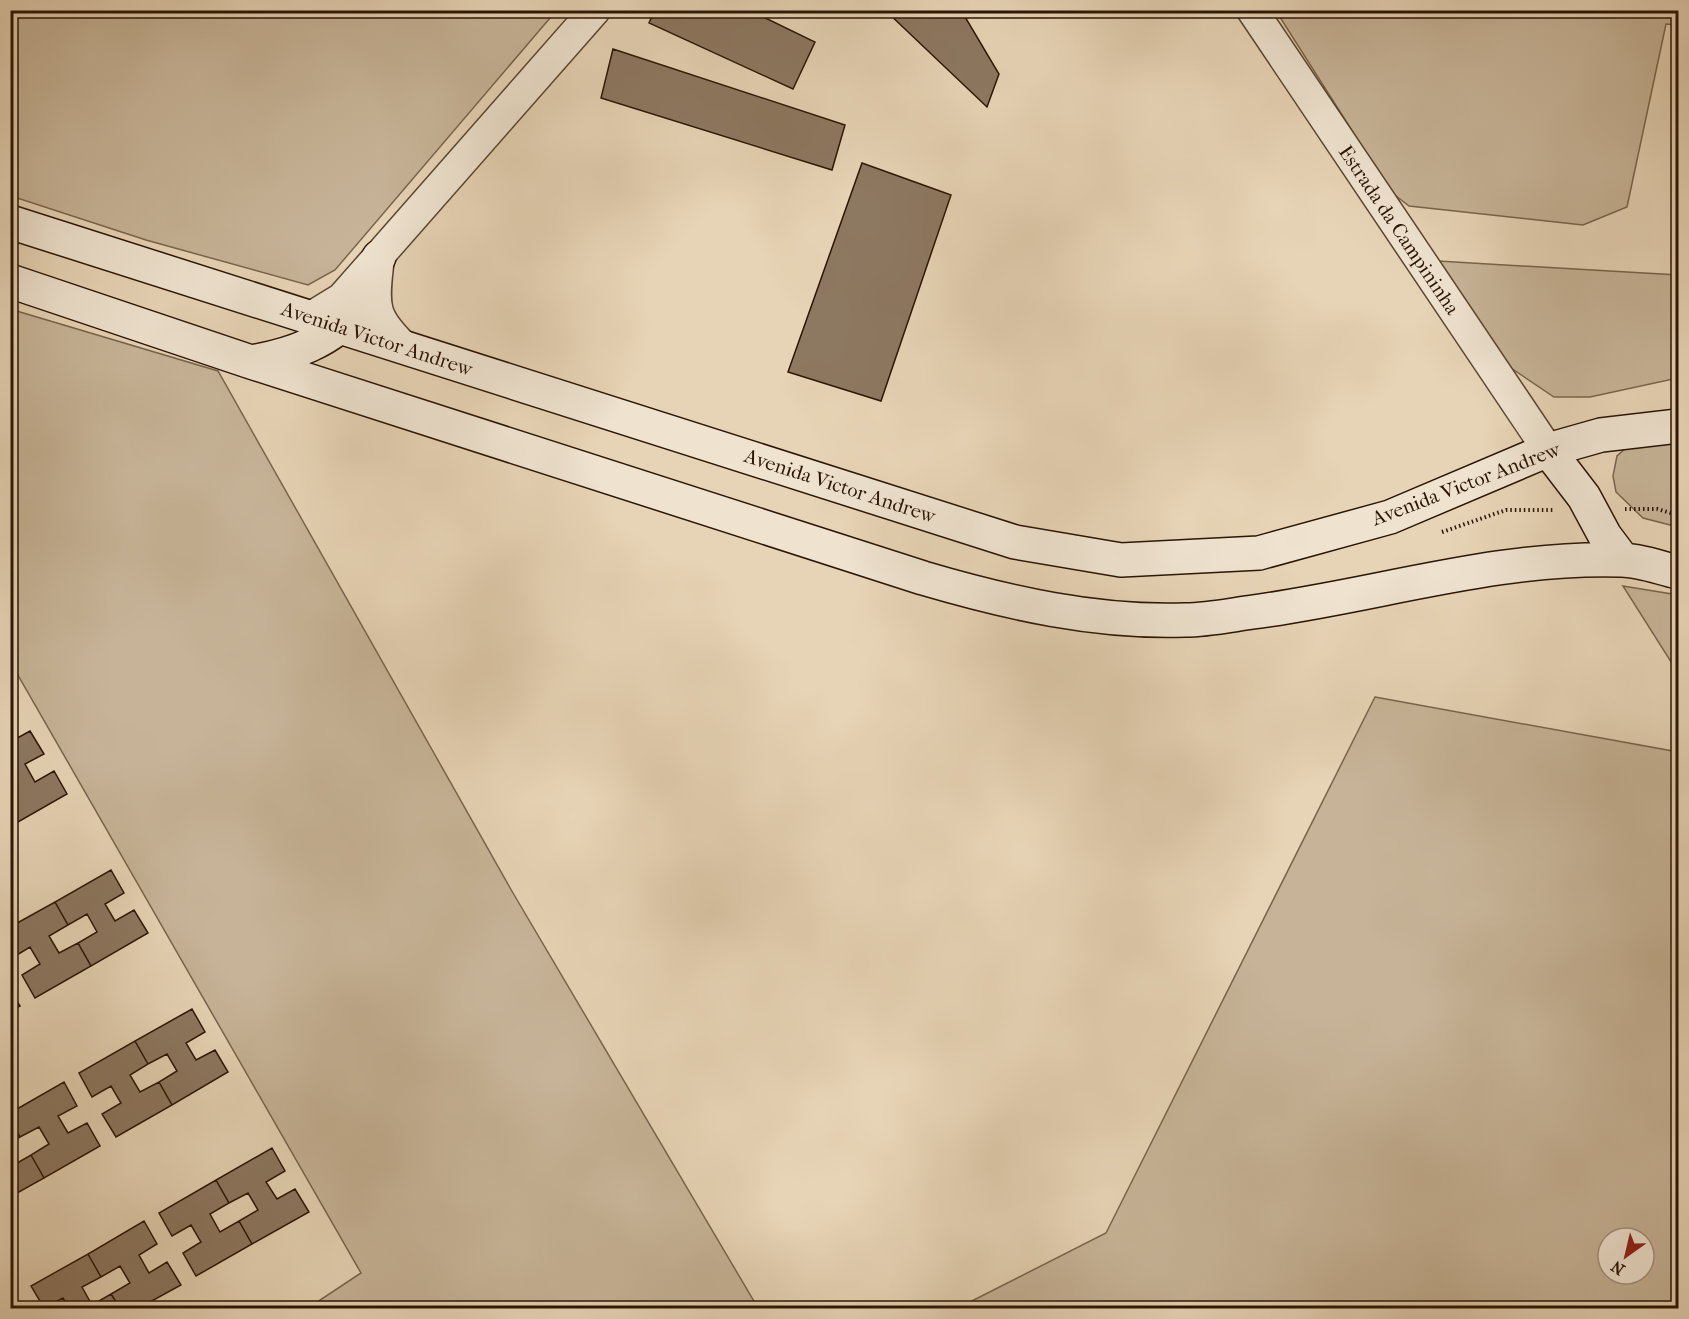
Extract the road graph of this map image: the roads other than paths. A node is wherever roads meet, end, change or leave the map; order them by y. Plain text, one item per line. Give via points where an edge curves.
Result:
1 (595, 10) edge
2 (1252, 10) edge
3 (10, 222) edge
4 (379, 257) junction
5 (10, 281) edge
6 (324, 322) junction
7 (405, 348) junction
8 (251, 362) junction
9 (1678, 426) edge
10 (1620, 433) junction
11 (1548, 450) junction
12 (1584, 497) junction
13 (1623, 560) junction
14 (1678, 572) edge

1 - 4 street
2 - 11 street, Estrada da Campininha
3 - 6 main road, Avenida Victor Andrew
4 - 6 main road via 355,308
4 - 7 street via 374,303 387,330
5 - 8 main road
6 - 7 main road, Avenida Victor Andrew
6 - 8 main road via 295,351
7 - 11 main road, Avenida Victor Andrew via 1015,542 1121,560 1259,553 1390,517
8 - 13 main road via 922,578 993,598 1091,617 1186,621 1463,574 1540,564
9 - 10 main road, Avenida Victor Andrew
10 - 11 main road, Avenida Victor Andrew
10 - 12 main road via 1599,449 1585,475
11 - 12 main road
12 - 13 main road
13 - 14 main road

